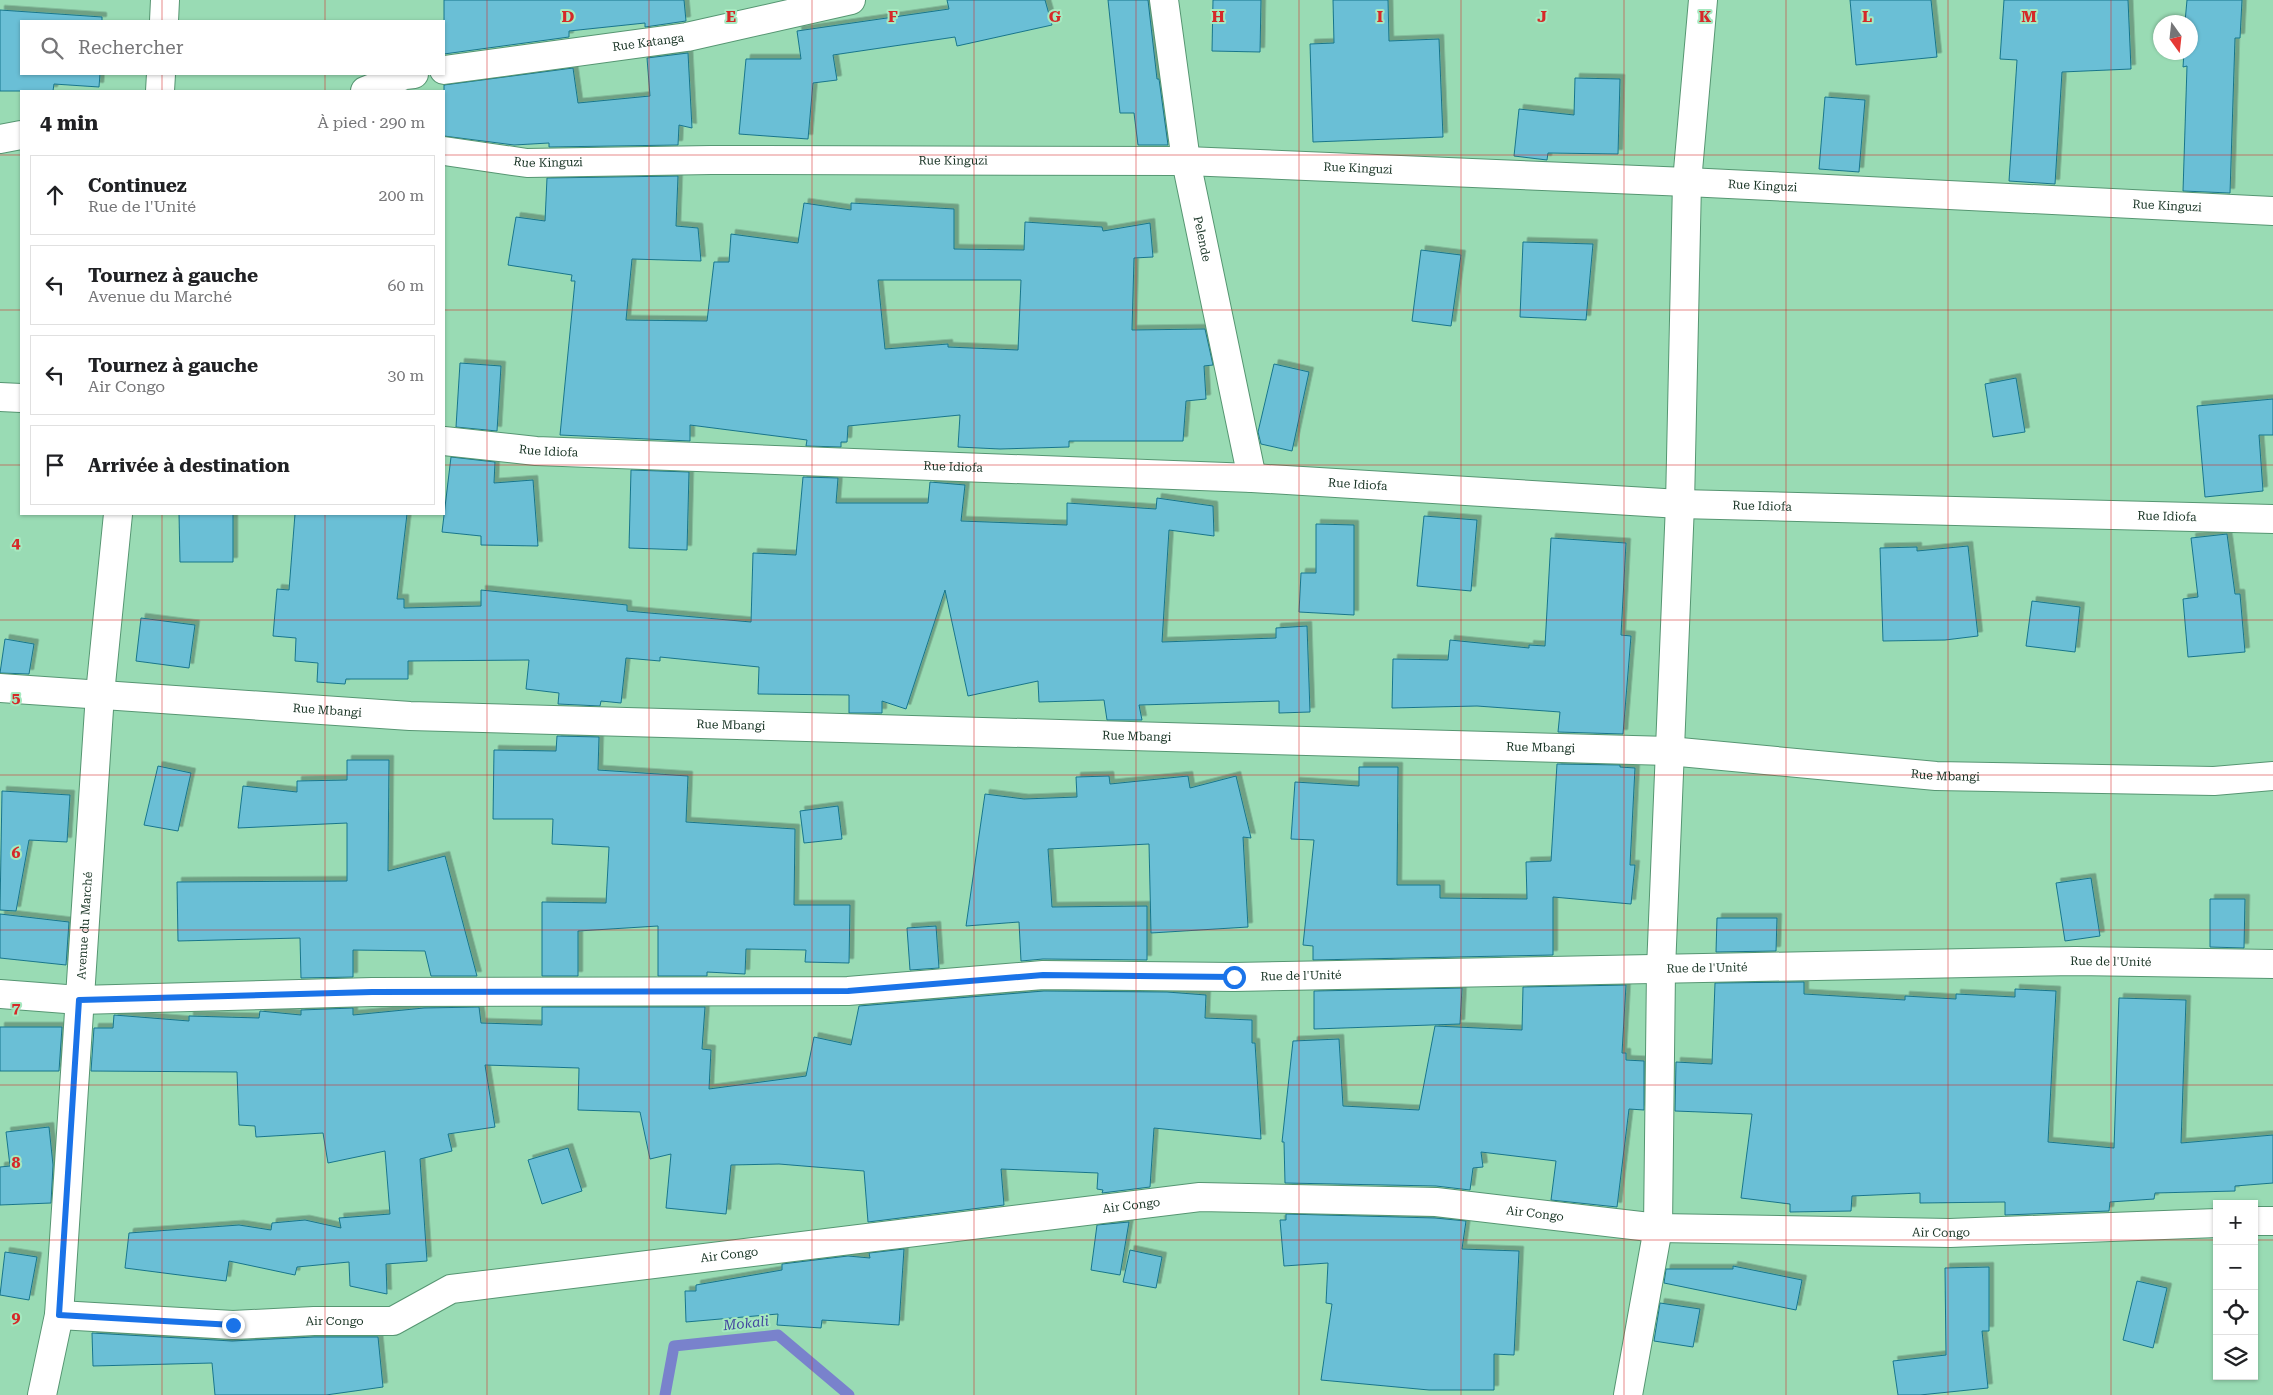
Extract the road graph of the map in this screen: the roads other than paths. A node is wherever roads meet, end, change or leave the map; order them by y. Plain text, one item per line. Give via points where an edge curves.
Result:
1 (165, 0) edge
2 (851, 0) edge
3 (1164, 0) edge
4 (1703, 0) edge
5 (164, 20) edge
6 (445, 70) edge
7 (161, 75) edge
8 (405, 75) edge
9 (160, 90) edge
10 (368, 90) edge
11 (20, 135) edge
12 (0, 139) edge
13 (445, 151) edge
14 (1186, 161) junction
15 (1687, 182) junction
16 (2273, 211) edge
17 (0, 397) edge
18 (20, 398) edge
19 (445, 441) edge
20 (1252, 478) junction
21 (1680, 504) junction
22 (118, 515) edge
23 (2273, 520) edge
24 (0, 688) edge
25 (100, 694) junction
26 (1669, 751) junction
27 (2273, 776) edge
28 (2273, 964) edge
29 (1661, 969) junction
30 (0, 994) edge
31 (79, 1000) junction
32 (2258, 1221) edge
33 (2273, 1221) edge
34 (2213, 1223) edge
35 (1658, 1228) junction
36 (59, 1315) junction
37 (42, 1395) edge
38 (1628, 1395) edge

1 - 5 street
2 - 6 street, Rue Katanga via 687,37
3 - 14 street, Pelende
4 - 15 street
7 - 9 street
8 - 10 street
11 - 12 street
13 - 14 street, Rue Kinguzi via 527,163
14 - 15 street, Rue Kinguzi
14 - 20 street, Pelende
15 - 16 street, Rue Kinguzi
15 - 21 street
17 - 18 street
19 - 20 street, Rue Idiofa via 536,452
20 - 21 street, Rue Idiofa
21 - 23 street, Rue Idiofa
21 - 26 street
22 - 25 street, Avenue du Marché
24 - 25 street, Rue Mbangi
25 - 26 street, Rue Mbangi via 410,716
25 - 31 street, Avenue du Marché
26 - 27 street, Rue Mbangi via 1936,776 2214,780
26 - 29 street
28 - 29 street, Rue de l'Unité via 2075,961
29 - 31 street, Rue de l'Unité via 1234,977 1043,975 848,991 382,992
29 - 35 street
30 - 31 street, Rue de l'Unité
31 - 36 street, Avenue du Marché
32 - 33 street
34 - 35 street, Air Congo via 1950,1233
35 - 36 street, Air Congo via 1436,1202 1200,1197 451,1289 393,1322 233,1325
35 - 38 street
36 - 37 street, Avenue du Marché

